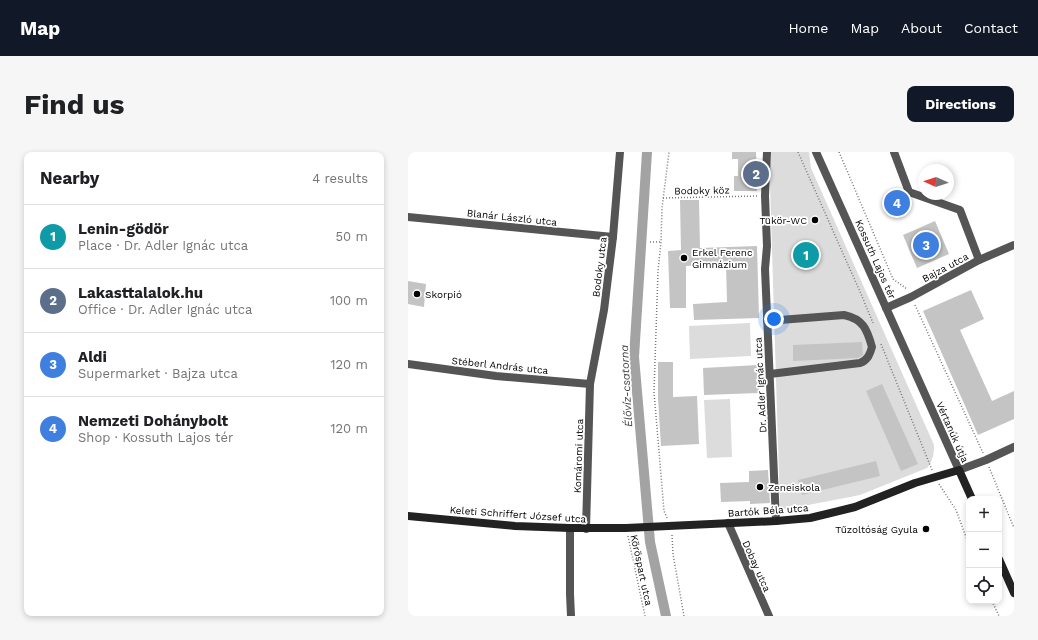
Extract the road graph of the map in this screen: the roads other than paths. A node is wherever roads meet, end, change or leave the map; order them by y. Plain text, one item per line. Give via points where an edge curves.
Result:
1 (620, 152) edge
2 (767, 152) edge
3 (816, 152) edge
4 (894, 152) edge
5 (408, 217) edge
6 (614, 238) junction
7 (1014, 245) edge
8 (979, 260) junction
9 (886, 308) junction
10 (768, 321) junction
11 (408, 364) edge
12 (770, 374) junction
13 (916, 374) joint
14 (590, 384) junction
15 (1014, 447) edge
16 (959, 470) junction
17 (971, 496) edge
18 (408, 516) edge
19 (776, 521) junction
20 (728, 523) junction
21 (570, 528) junction
22 (626, 528) joint
23 (586, 529) junction
24 (1002, 566) edge
25 (1014, 593) edge
26 (572, 616) edge
27 (769, 616) edge

1 - 6 street, Bodoky utca
2 - 10 street, Dr. Adler Ignác utca via 765,269
3 - 9 street, Kossuth Lajos tér
4 - 8 street via 910,192 960,210
5 - 6 street, Blanár László utca
6 - 14 street, Bodoky utca
7 - 8 street, Bajza utca
8 - 9 street, Bajza utca
9 - 13 street, Kossuth Lajos tér
10 - 12 street, Dr. Adler Ignác utca
10 - 12 street via 844,315 853,317 865,328 872,347 868,358 860,363
11 - 14 street, Stéberl András utca via 496,376
12 - 19 street, Dr. Adler Ignác utca
13 - 16 street, Vértanúk útja
14 - 23 street, Komáromi utca
15 - 16 street
16 - 17 main road, Vértanúk útja
16 - 19 main road, Bartók Béla utca via 915,483 855,507 810,518
18 - 21 main road, Keleti Schriffert József utca via 515,526
19 - 20 main road, Bartók Béla utca
20 - 22 main road, Bartók Béla utca
20 - 27 street, Dobay utca
21 - 23 main road, Keleti Schriffert József utca
21 - 26 street
22 - 23 main road, Keleti Schriffert József utca
24 - 25 main road

